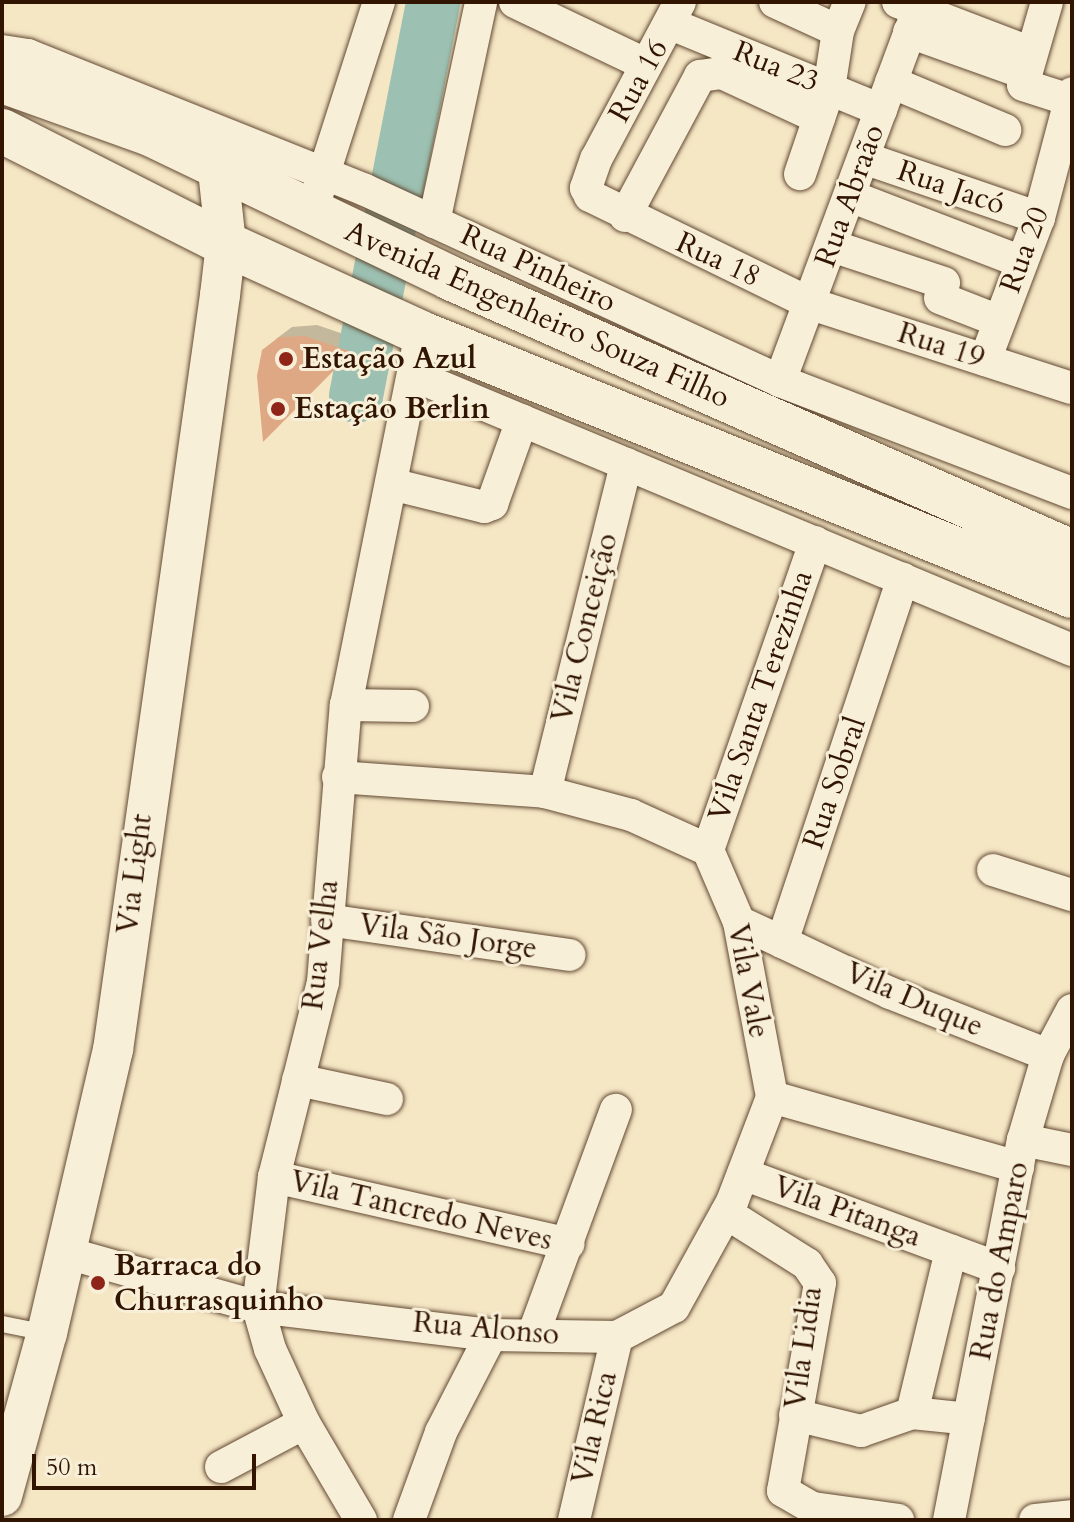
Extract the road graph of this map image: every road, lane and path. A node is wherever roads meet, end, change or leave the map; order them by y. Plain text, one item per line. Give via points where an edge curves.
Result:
1 (379, 2) edge
2 (481, 2) edge
3 (515, 2) edge
4 (775, 2) edge
5 (1047, 4) edge
6 (676, 13) edge
7 (908, 15) edge
8 (844, 17) edge
9 (645, 64) junction
10 (1027, 71) junction
11 (10, 79) edge
12 (886, 96) junction
13 (1071, 96) edge
14 (824, 104) junction
15 (621, 115) junction
16 (1005, 130) dead end
17 (2, 131) edge
18 (663, 137) junction
19 (864, 158) junction
20 (218, 170) junction
21 (800, 174) dead end
22 (590, 196) joint
23 (850, 196) junction
24 (319, 202) junction
25 (422, 216) junction
26 (625, 216) junction
27 (1039, 218) junction
28 (226, 244) junction
29 (832, 246) junction
30 (1022, 262) junction
31 (811, 304) junction
32 (999, 321) junction
33 (422, 354) junction
34 (985, 360) junction
35 (780, 381) junction
36 (1071, 388) edge
37 (522, 420) junction
38 (626, 464) junction
39 (391, 484) junction
40 (1072, 493) edge
41 (815, 542) junction
42 (1072, 552) edge
43 (903, 579) junction
44 (1072, 596) edge
45 (1072, 650) edge
46 (346, 705) junction
47 (413, 706) dead end
48 (338, 777) junction
49 (545, 792) junction
50 (708, 850) junction
51 (993, 870) dead end
52 (1072, 895) edge
53 (327, 920) junction
54 (739, 922) junction
55 (782, 942) junction
56 (569, 955) dead end
57 (1071, 1012) edge
58 (1048, 1055) junction
59 (298, 1080) junction
60 (772, 1097) junction
61 (387, 1099) dead end
62 (616, 1110) dead end
63 (1072, 1150) edge
64 (1021, 1154) junction
65 (743, 1174) junction
66 (274, 1177) junction
67 (726, 1213) junction
68 (568, 1244) junction
69 (951, 1251) junction
70 (67, 1253) junction
71 (999, 1268) junction
72 (258, 1307) junction
73 (2, 1324) edge
74 (47, 1333) junction
75 (491, 1335) junction
76 (533, 1335) junction
77 (617, 1337) junction
78 (912, 1413) junction
79 (795, 1415) junction
80 (969, 1419) junction
81 (304, 1423) junction
82 (221, 1467) dead end
83 (2, 1496) edge
84 (811, 1514) edge
85 (1072, 1516) edge
86 (361, 1520) edge
87 (409, 1520) edge
88 (574, 1520) edge
89 (898, 1520) edge
90 (949, 1520) edge
91 (1035, 1520) edge

1 - 24 street
2 - 25 street
3 - 9 street
4 - 8 street
5 - 10 street
6 - 9 street, Rua 16
6 - 14 street, Rua 23
7 - 10 street
7 - 12 street, Rua Abraão
8 - 14 street
9 - 15 street, Rua 16
10 - 13 street
11 - 20 main road, Avenida Engenheiro Souza Filho via 150,134
11 - 24 street, Rua Pinheiro
12 - 14 street, Rua 23
12 - 16 street, Rua 23
12 - 19 street, Rua Abraão
13 - 27 street, Rua 20
14 - 18 street, Rua 23 via 710,72 692,84
14 - 21 street
15 - 18 street
15 - 22 street, Rua 16 via 583,153
17 - 28 main road, Avenida Engenheiro Souza Filho
18 - 26 street
19 - 23 street, Rua Abraão
19 - 27 street, Rua Jacó
20 - 24 main road, Avenida Engenheiro Souza Filho
20 - 28 street, Via Light
22 - 26 street, Rua 18
23 - 29 street, Rua Abraão
23 - 30 street
24 - 25 street, Rua Pinheiro via 365,190
24 - 42 main road, Avenida Engenheiro Souza Filho via 450,278
25 - 35 street, Rua Pinheiro
26 - 31 street, Rua 18
27 - 30 street, Rua 20
28 - 33 main road, Avenida Engenheiro Souza Filho via 302,277
28 - 70 street, Via Light via 113,1050
29 - 31 street, Rua Abraão
29 - 32 street via 942,290
30 - 32 street, Rua 20
31 - 34 street, Rua 19
31 - 35 street, Rua Abraão
32 - 34 street, Rua 20
33 - 37 street
33 - 39 street, Rua Velha
33 - 44 main road, Avenida Engenheiro Souza Filho
34 - 36 street, Rua 19
35 - 40 street, Rua Pinheiro
37 - 38 street
37 - 39 street via 492,504 484,507
38 - 41 street
38 - 49 street, Vila Conceição
39 - 46 street, Rua Velha
41 - 43 street
41 - 50 street, Vila Santa Terezinha
43 - 45 street
43 - 55 street, Rua Sobral
46 - 47 street
46 - 48 street, Rua Velha
48 - 49 street
48 - 53 street, Rua Velha
49 - 50 street via 631,815
50 - 54 street, Vila Vale
51 - 52 street
53 - 56 street, Vila São Jorge
53 - 59 street, Rua Velha via 323,982
54 - 55 street
54 - 60 street, Vila Vale
55 - 58 street, Vila Duque via 890,993
57 - 58 street, Rua do Amparo
58 - 64 street, Rua do Amparo
59 - 61 street
59 - 66 street, Rua Velha
60 - 64 street
60 - 65 street, Rua Alonso
62 - 68 street
63 - 64 street
64 - 71 street, Rua do Amparo
65 - 67 street, Rua Alonso
65 - 69 street, Vila Pitanga
66 - 68 street, Vila Tancredo Neves
66 - 72 street, Rua Velha
67 - 77 street, Rua Alonso via 674,1307
67 - 79 street, Vila Lidia via 807,1264 820,1283
68 - 76 street
69 - 71 street, Vila Pitanga
69 - 78 street, Vila Pitanga
70 - 72 street, Rua Alonso
70 - 74 street, Via Light
71 - 80 street, Rua do Amparo
72 - 75 street, Rua Alonso
72 - 81 street, Rua Velha via 270,1349
73 - 74 lane
74 - 83 street, Via Light
75 - 76 street, Rua Alonso
75 - 87 street via 441,1432
76 - 77 street, Rua Alonso
77 - 88 street, Vila Rica
78 - 79 street via 852,1431
78 - 80 street
79 - 84 street, Vila Lidia via 781,1482 790,1499
80 - 90 street, Rua do Amparo
81 - 82 street
81 - 86 street, Rua Velha
84 - 89 street
85 - 91 street

